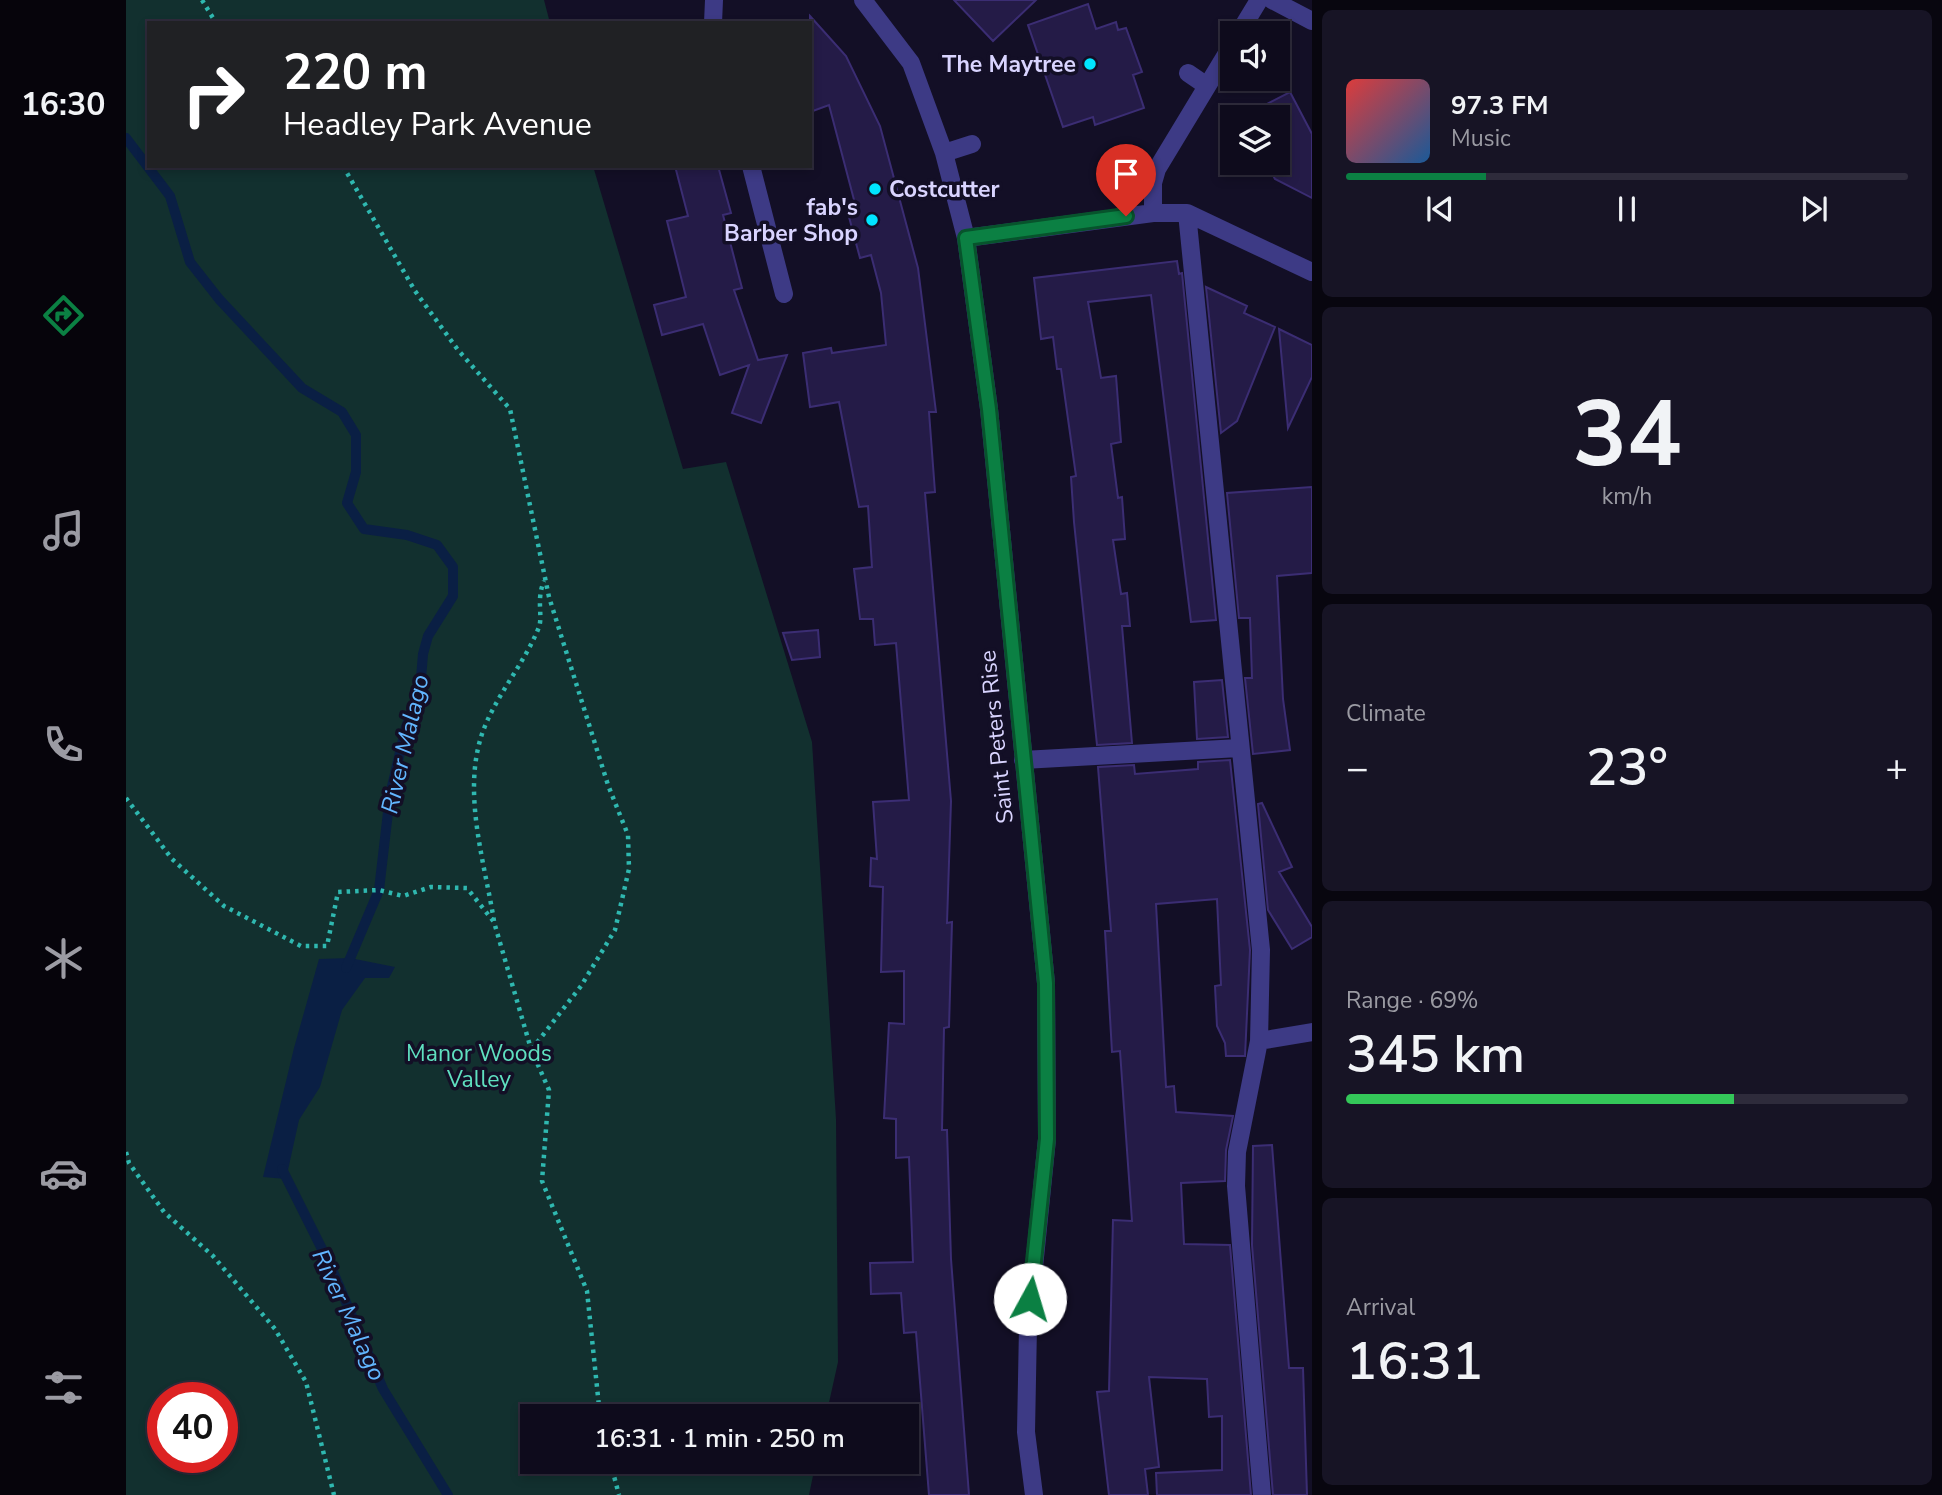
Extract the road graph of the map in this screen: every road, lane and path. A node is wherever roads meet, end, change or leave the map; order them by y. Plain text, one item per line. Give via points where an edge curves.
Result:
1 (201, 0) edge
2 (714, 0) edge
3 (863, 0) edge
4 (1259, 0) edge
5 (1272, 0) edge
6 (1312, 20) edge
7 (215, 21) edge
8 (713, 21) edge
9 (1246, 21) edge
10 (1220, 65) edge
11 (1188, 73) dead end
12 (1207, 86) junction
13 (972, 144) dead end
14 (944, 153) junction
15 (344, 168) edge
16 (752, 168) edge
17 (1153, 213) junction
18 (1187, 213) junction
19 (966, 238) junction
20 (1312, 272) edge
21 (784, 294) dead end
22 (545, 578) junction
23 (1239, 748) junction
24 (1023, 760) junction
25 (126, 798) edge
26 (494, 922) junction
27 (1312, 1032) edge
28 (1259, 1041) junction
29 (531, 1049) junction
30 (126, 1152) edge
31 (599, 1404) edge
32 (613, 1474) edge
33 (334, 1495) edge
34 (618, 1495) edge
35 (1034, 1495) edge
36 (1262, 1495) edge

1 - 7 path
2 - 8 street
3 - 14 street, Saint Peters Rise via 911,62
4 - 9 street
5 - 6 street
10 - 12 street
11 - 12 street
12 - 17 street via 1157,169
13 - 14 street
14 - 19 street, Saint Peters Rise
15 - 22 path via 415,291 458,350 510,409
16 - 21 street
17 - 18 street
17 - 19 street
18 - 20 street
18 - 23 street
19 - 24 street, Saint Peters Rise via 989,409
22 - 26 path via 538,596 540,625 485,727 477,757 474,797
22 - 29 path via 572,677 628,835 629,869 615,930 580,986
23 - 24 street
23 - 28 street via 1261,950
24 - 35 street, Saint Peters Rise via 1046,983 1047,1139 1028,1326 1026,1432
25 - 26 path via 172,859 224,906 301,946 327,946 338,892 379,890 403,896 431,887 467,888
26 - 29 path
27 - 28 street
28 - 36 street via 1237,1152 1236,1186
29 - 31 path via 549,1090 542,1181 587,1291
30 - 33 path via 164,1212 213,1255 275,1329 306,1382
32 - 34 path

